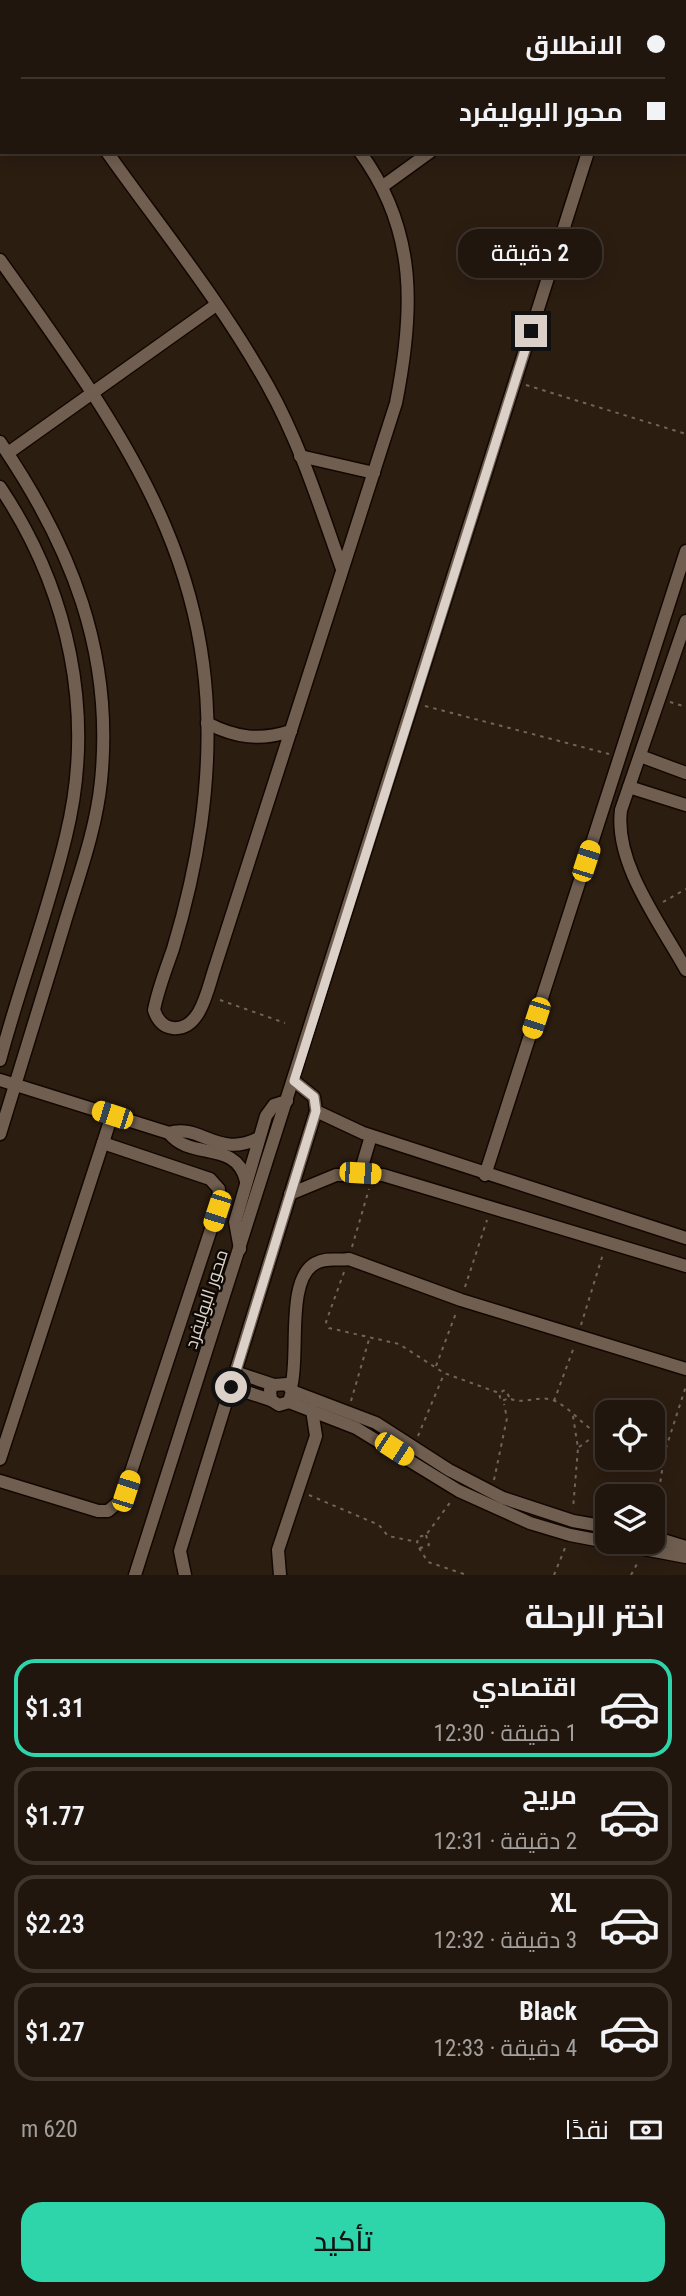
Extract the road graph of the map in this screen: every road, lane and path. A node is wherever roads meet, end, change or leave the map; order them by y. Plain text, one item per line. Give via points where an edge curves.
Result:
1 (108, 154) edge
2 (361, 154) edge
3 (427, 154) edge
4 (587, 154) edge
5 (383, 186) junction
6 (0, 260) edge
7 (216, 305) junction
8 (516, 382) junction
9 (93, 391) junction
10 (686, 434) edge
11 (4, 447) edge
12 (300, 456) junction
13 (374, 473) junction
14 (0, 488) edge
15 (686, 551) edge
16 (342, 569) junction
17 (686, 621) edge
18 (683, 642) edge
19 (660, 698) junction
20 (414, 703) junction
21 (686, 707) edge
22 (207, 723) junction
23 (291, 731) junction
24 (640, 756) junction
25 (620, 757) junction
26 (686, 774) edge
27 (629, 787) junction
28 (686, 806) edge
29 (686, 889) edge
30 (652, 908) junction
31 (686, 970) edge
32 (205, 995) junction
33 (285, 1023) dead end
34 (0, 1060) edge
35 (0, 1080) edge
36 (294, 1081) junction
37 (15, 1085) junction
38 (287, 1101) junction
39 (316, 1111) junction
40 (112, 1115) junction
41 (0, 1134) edge
42 (370, 1136) junction
43 (259, 1138) junction
44 (197, 1142) junction
45 (103, 1143) junction
46 (360, 1173) junction
47 (374, 1174) junction
48 (485, 1174) junction
49 (247, 1181) junction
50 (290, 1194) junction
51 (491, 1209) junction
52 (686, 1238) edge
53 (606, 1243) junction
54 (240, 1249) junction
55 (349, 1259) junction
56 (686, 1266) edge
57 (461, 1300) junction
58 (370, 1335) junction
59 (578, 1336) junction
60 (436, 1367) junction
61 (686, 1369) edge
62 (235, 1371) junction
63 (444, 1373) junction
64 (686, 1386) edge
65 (231, 1387) junction
66 (286, 1390) junction
67 (499, 1393) junction
68 (510, 1398) junction
69 (554, 1401) junction
70 (504, 1403) junction
71 (312, 1410) junction
72 (348, 1410) junction
73 (573, 1416) junction
74 (334, 1418) junction
75 (372, 1429) junction
76 (595, 1431) edge
77 (316, 1436) junction
78 (595, 1439) edge
79 (414, 1446) junction
80 (578, 1448) junction
81 (665, 1451) edge
82 (0, 1459) edge
83 (0, 1480) edge
84 (299, 1491) junction
85 (459, 1491) junction
86 (498, 1501) junction
87 (573, 1521) junction
88 (595, 1525) edge
89 (426, 1535) junction
90 (570, 1535) junction
91 (595, 1539) edge
92 (665, 1541) edge
93 (416, 1542) junction
94 (419, 1547) junction
95 (686, 1547) edge
96 (665, 1552) edge
97 (642, 1554) edge
98 (686, 1557) edge
99 (135, 1575) edge
100 (185, 1575) edge
101 (280, 1575) edge
102 (467, 1575) edge
103 (554, 1575) edge
104 (631, 1575) edge

1 - 7 street
2 - 5 street
3 - 5 street
4 - 8 street, محور البوليفرد
5 - 13 street via 403,248 410,317 396,403
6 - 9 street
7 - 9 street
7 - 12 street via 268,386
8 - 10 path
8 - 20 street, محور البوليفرد
9 - 11 street
9 - 22 street via 144,480 183,568 202,650
11 - 37 street via 52,524 81,593 96,662 102,733 101,781 92,833
12 - 13 street
12 - 16 street
13 - 16 street
14 - 34 street via 29,534 57,600 73,666 79,734 67,834
15 - 25 street
16 - 23 street
17 - 18 street
18 - 19 street
19 - 21 path
19 - 24 street
20 - 25 path
20 - 36 street, محور البوليفرد
22 - 23 street via 257,738
22 - 32 street via 196,856 156,999 156,1017 169,1028 183,1027 194,1018
23 - 32 street
24 - 26 street
24 - 27 street
25 - 48 street
27 - 28 street
27 - 30 street via 621,810 621,840
29 - 30 path
30 - 31 street
32 - 33 path
35 - 37 street
36 - 38 street, محور البوليفرد
36 - 39 street via 314,1097
37 - 40 street
37 - 41 street
38 - 43 street via 270,1108
38 - 54 street, محور البوليفرد
39 - 42 street
39 - 50 street
40 - 44 street via 169,1133 184,1131
40 - 45 street
42 - 46 street
42 - 48 street
43 - 44 street via 235,1147
43 - 49 street
44 - 49 street via 232,1157
45 - 82 street
45 - 83 street via 210,1178 219,1189 217,1211 122,1499 107,1511 98,1511
46 - 47 street
46 - 50 street via 324,1178
47 - 51 street
47 - 55 path
48 - 52 street
49 - 54 street via 235,1222
50 - 62 street
51 - 53 street
51 - 57 path
53 - 56 street
53 - 59 path
54 - 99 street, محور البوليفرد
55 - 57 street
55 - 58 path via 326,1324
55 - 66 street via 324,1260 304,1273 294,1366
57 - 59 street
57 - 60 path
58 - 60 path via 398,1344
58 - 72 path
59 - 61 street
59 - 69 path
60 - 63 path
62 - 65 street
62 - 66 street
63 - 67 path
63 - 79 path
64 - 81 path
65 - 66 street via 271,1399 270,1390
65 - 100 street via 180,1551
66 - 71 street
66 - 72 street
67 - 68 path via 509,1392
67 - 70 path
68 - 69 path
68 - 70 path
69 - 73 path
70 - 86 path via 507,1418
71 - 74 street
71 - 77 street
72 - 75 street
73 - 76 path
73 - 80 path
74 - 75 street
74 - 77 street
75 - 79 street
75 - 85 street
77 - 84 street
78 - 80 path
79 - 86 street
80 - 87 path
84 - 93 path via 379,1525 388,1536
84 - 101 street via 278,1550
85 - 86 street
85 - 89 path
86 - 87 street
86 - 90 street
87 - 88 street
89 - 93 path
89 - 94 path via 429,1545
90 - 91 street
90 - 103 path
92 - 95 street
93 - 94 path
94 - 102 path via 428,1562
96 - 98 street
97 - 104 path

